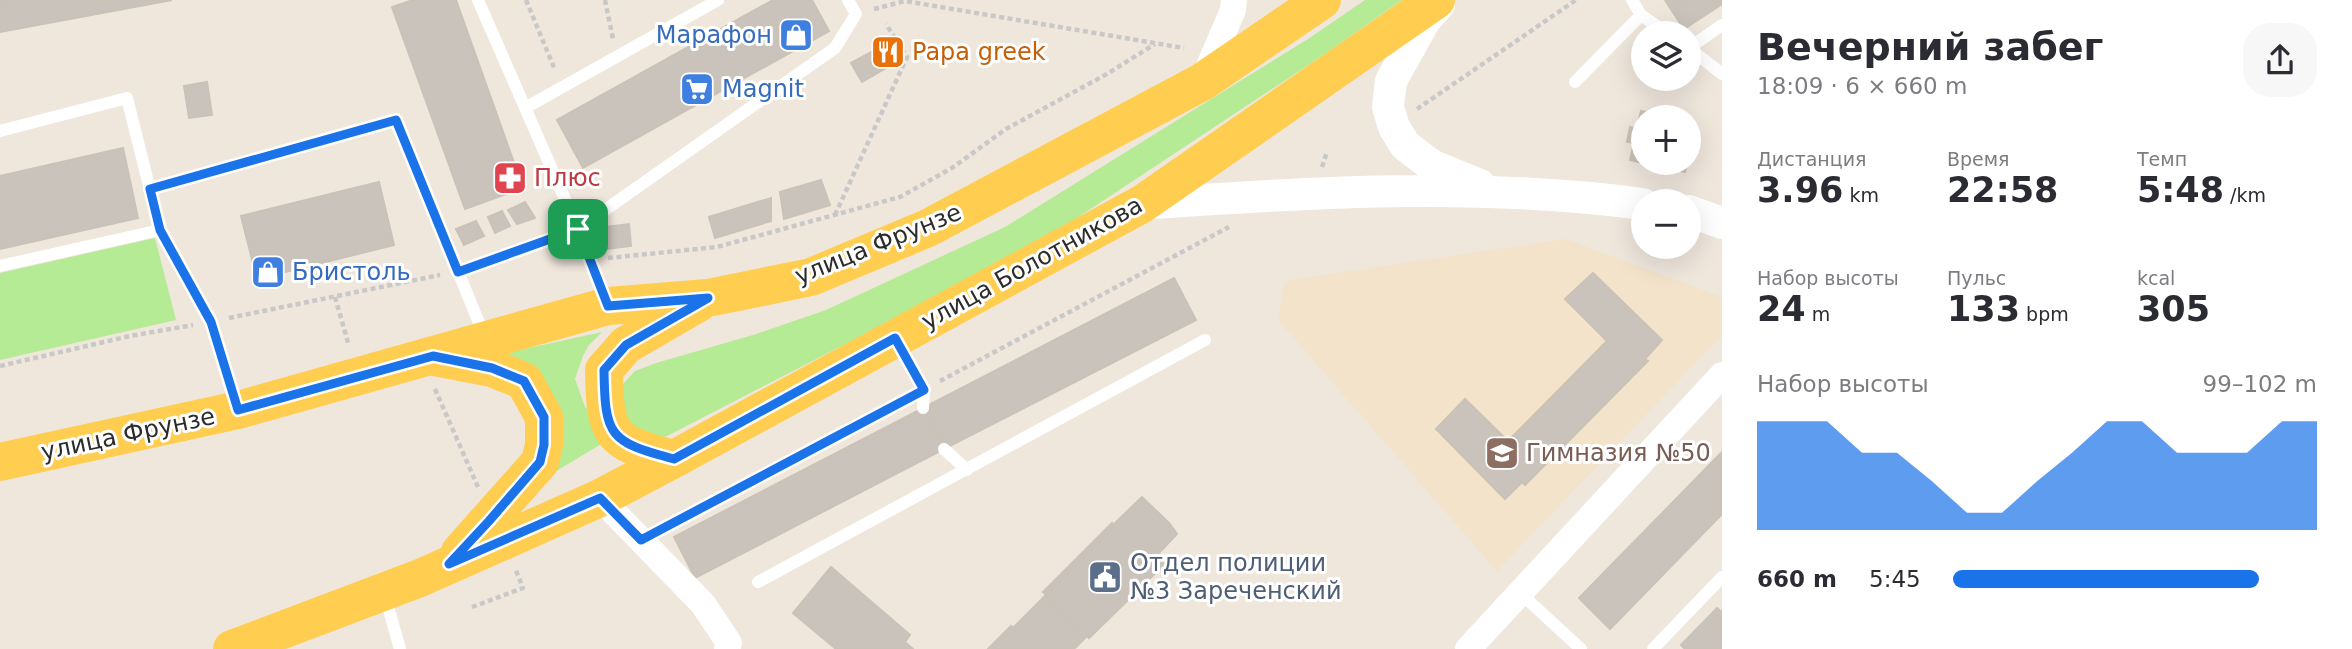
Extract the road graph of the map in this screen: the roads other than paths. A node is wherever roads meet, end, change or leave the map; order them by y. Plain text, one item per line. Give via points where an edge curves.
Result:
1 (478, 0) edge
2 (718, 0) edge
3 (848, 0) edge
4 (1234, 0) edge
5 (1322, 0) edge
6 (1436, 0) edge
7 (1442, 0) edge
8 (1632, 0) edge
9 (1641, 15) junction
10 (1650, 21) edge
11 (1722, 26) edge
12 (1701, 40) edge
13 (1701, 57) edge
14 (1722, 74) edge
15 (1202, 82) junction
16 (1575, 82) dead end
17 (525, 108) junction
18 (0, 131) edge
19 (150, 189) junction
20 (1495, 191) junction
21 (1631, 203) edge
22 (1142, 204) junction
23 (1701, 215) edge
24 (1722, 223) edge
25 (578, 229) junction
26 (160, 230) junction
27 (0, 266) edge
28 (458, 272) junction
29 (708, 298) junction
30 (608, 306) junction
31 (895, 338) junction
32 (486, 339) junction
33 (1205, 340) dead end
34 (433, 370) junction
35 (1722, 375) edge
36 (923, 408) dead end
37 (238, 410) junction
38 (944, 449) dead end
39 (674, 459) junction
40 (0, 462) edge
41 (967, 470) junction
42 (600, 498) junction
43 (449, 564) junction
44 (1722, 577) edge
45 (758, 582) dead end
46 (384, 593) junction
47 (1520, 593) junction
48 (731, 646) edge
49 (232, 649) edge
50 (400, 649) edge
51 (1468, 649) edge
52 (1581, 649) edge
53 (1653, 649) edge

1 - 17 lane
2 - 17 lane
3 - 25 lane via 856,14 835,48
4 - 15 street
5 - 15 main road, улица Фрунзе
6 - 22 main road, улица Болотникова
7 - 20 street via 1425,20 1391,81 1388,107 1405,145 1422,159
8 - 9 lane
9 - 10 lane
9 - 16 lane
11 - 12 lane
13 - 14 lane
15 - 29 main road, улица Фрунзе via 928,228 811,277
17 - 25 lane
18 - 19 lane via 127,98
19 - 26 lane
19 - 28 lane via 396,120
20 - 21 street
20 - 22 street via 1314,192
22 - 31 main road, улица Болотникова
23 - 24 street
25 - 28 lane
25 - 30 lane
26 - 27 lane
26 - 37 lane via 211,322
28 - 32 lane
29 - 30 main road, улица Фрунзе
29 - 39 main road via 626,345 604,370 604,411 622,441
30 - 32 main road, улица Фрунзе
31 - 36 lane via 924,390
31 - 39 main road, улица Болотникова
32 - 34 main road, улица Фрунзе
33 - 41 lane
34 - 37 main road, улица Фрунзе
34 - 43 main road via 492,368 524,381 544,417 540,462
35 - 47 street
37 - 40 main road, улица Фрунзе
38 - 41 lane
39 - 42 main road, улица Болотникова
41 - 45 lane
42 - 43 main road, улица Болотникова
42 - 48 street via 703,604
43 - 46 main road, улица Болотникова
44 - 53 lane
46 - 49 main road, улица Болотникова
46 - 50 lane
47 - 51 street
47 - 52 lane

